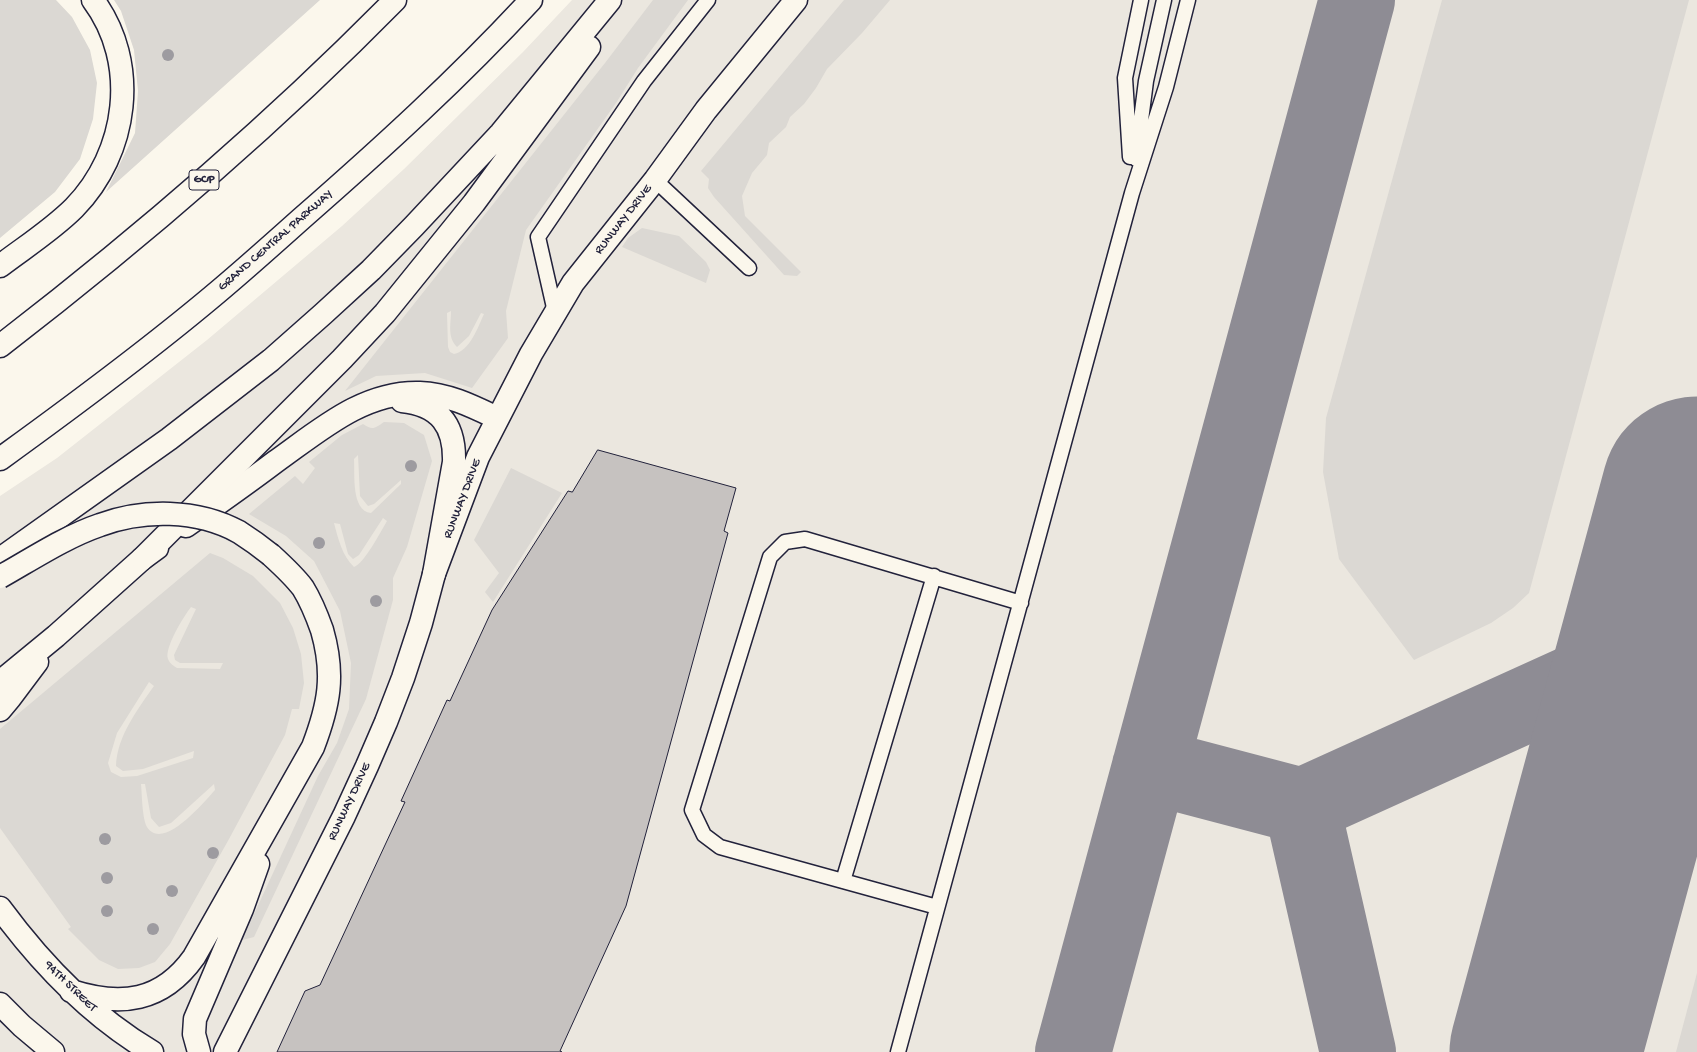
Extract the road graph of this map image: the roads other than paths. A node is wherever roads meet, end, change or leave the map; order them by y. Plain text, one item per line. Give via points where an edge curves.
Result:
1 (93, 0) edge
2 (395, 0) edge
3 (531, 0) edge
4 (610, 0) edge
5 (621, 0) edge
6 (708, 0) edge
7 (796, 0) edge
8 (1141, 0) edge
9 (1164, 0) edge
10 (1188, 0) edge
11 (655, 180) junction
12 (1132, 193) junction
13 (0, 266) edge
14 (749, 268) dead end
15 (555, 312) junction
16 (0, 346) edge
17 (371, 401) junction
18 (497, 418) junction
19 (0, 459) edge
20 (0, 559) edge
21 (142, 559) junction
22 (434, 574) junction
23 (934, 576) junction
24 (0, 578) edge
25 (1021, 603) junction
26 (56, 636) junction
27 (0, 682) edge
28 (0, 710) edge
29 (278, 810) junction
30 (843, 881) junction
31 (0, 896) edge
32 (938, 907) junction
33 (0, 908) edge
34 (19, 934) junction
35 (70, 991) junction
36 (0, 1004) edge
37 (53, 1052) edge
38 (152, 1052) edge
39 (199, 1052) edge
40 (225, 1052) edge
41 (898, 1052) edge

1 - 13 main road via 109,26 120,59 122,77 120,117 109,157 92,186 74,208
2 - 16 main road, GCP via 344,51 192,191
3 - 19 main road, GRAND CENTRAL PARKWAY via 415,117 218,291
4 - 20 main road via 501,133 371,270 271,360 169,440
5 - 21 main road via 501,167 385,313
6 - 15 lane via 644,80 538,237
7 - 11 main road, RUNWAY DRIVE via 706,110
8 - 12 lane via 1125,78
9 - 12 lane via 1146,81
10 - 12 lane via 1166,87
11 - 14 lane
11 - 15 main road, RUNWAY DRIVE via 574,283
12 - 25 lane
15 - 18 main road, RUNWAY DRIVE
17 - 18 main road via 405,393 438,394 456,399
17 - 21 main road via 341,415
17 - 22 main road via 399,400 428,407 439,414 451,436 454,462
18 - 22 main road, RUNWAY DRIVE via 478,458
21 - 26 main road
22 - 40 main road, RUNWAY DRIVE via 418,630 386,722 344,816
23 - 25 lane
23 - 30 lane
23 - 30 lane via 805,539 785,542 770,557 692,810 704,835 720,847
24 - 29 main road, bridge via 83,532 116,520 141,515 185,515 206,520 238,532 271,555 290,573 312,605 329,657 330,674 329,692 313,747
25 - 32 lane
26 - 27 main road
26 - 28 main road
29 - 35 main road via 194,957 176,978 166,986 139,997 104,998
29 - 39 main road via 242,909 195,1019 194,1034
30 - 32 lane
31 - 34 main road
32 - 41 lane
33 - 34 main road, 94TH STREET
34 - 35 main road, 94TH STREET
35 - 38 main road, 94TH STREET via 116,1028
36 - 37 main road

